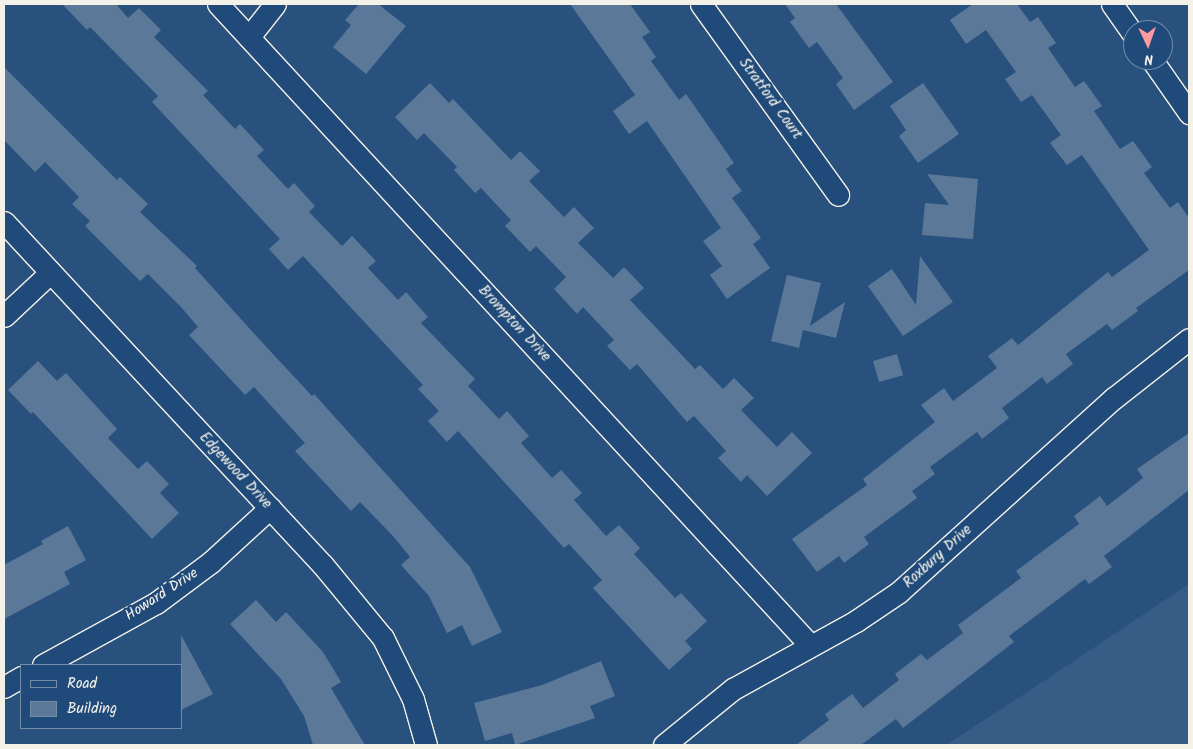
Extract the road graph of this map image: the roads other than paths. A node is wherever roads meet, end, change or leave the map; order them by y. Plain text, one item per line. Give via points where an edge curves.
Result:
1 (218, 4) edge
2 (274, 4) edge
3 (701, 4) edge
4 (1112, 4) edge
5 (1123, 20) edge
6 (249, 37) junction
7 (1159, 70) edge
8 (1189, 113) edge
9 (838, 195) dead end
10 (4, 222) edge
11 (50, 273) junction
12 (4, 316) edge
13 (1189, 339) edge
14 (270, 508) junction
15 (810, 645) junction
16 (45, 664) edge
17 (20, 678) edge
18 (4, 687) edge
19 (426, 745) edge
20 (664, 745) edge

1 - 6 street, Brompton Drive
2 - 6 street
3 - 9 street, Stratford Court
4 - 5 street
6 - 15 street, Brompton Drive
7 - 8 street
10 - 11 street, Edgewood Drive
11 - 12 street
11 - 14 street, Edgewood Drive
13 - 15 street, Roxbury Drive via 1114,398 900,592 856,621
14 - 16 street, Howard Drive via 211,562 156,603
14 - 19 street, Edgewood Drive via 322,564 383,638 413,699
15 - 20 street, Roxbury Drive via 733,689
17 - 18 street

